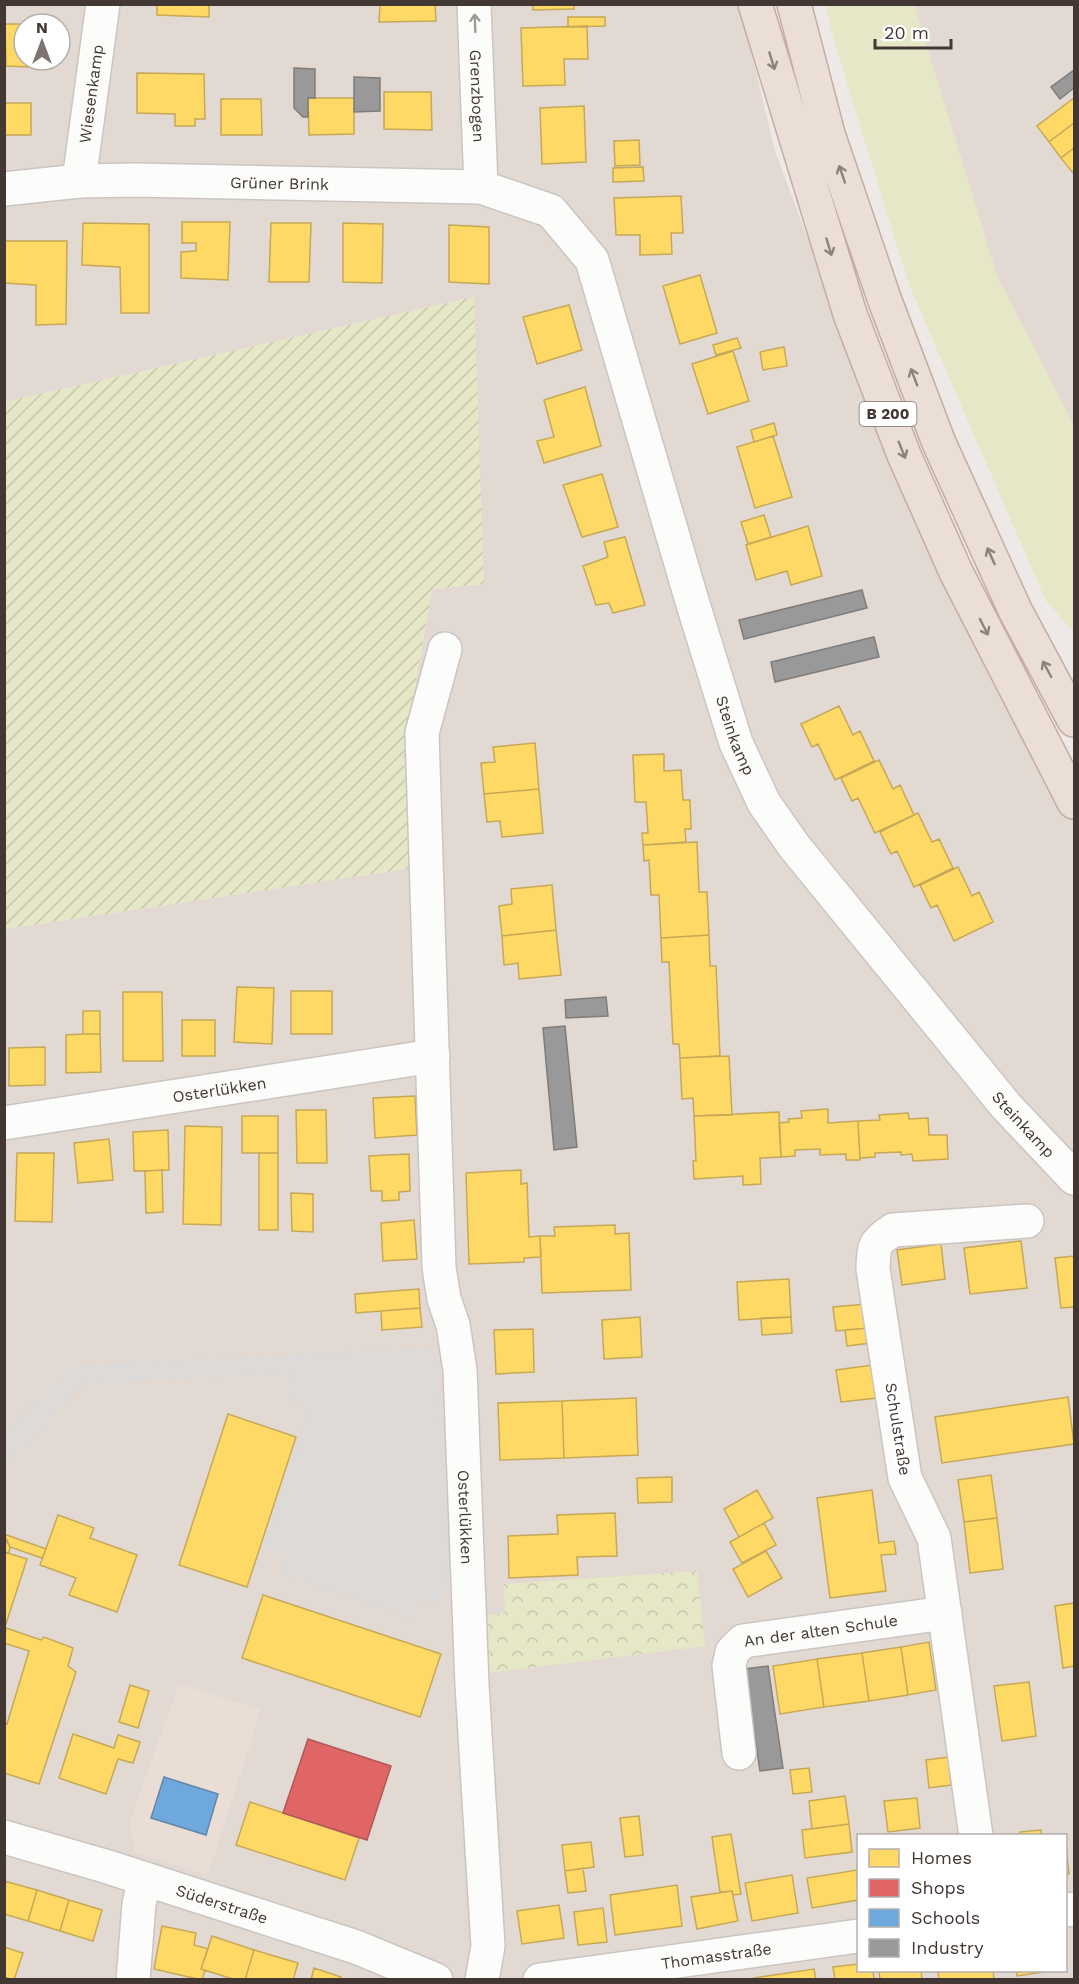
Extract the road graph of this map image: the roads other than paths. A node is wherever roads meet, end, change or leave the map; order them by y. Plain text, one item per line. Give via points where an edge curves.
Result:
1 (103, 4) edge
2 (474, 4) edge
3 (755, 4) edge
4 (794, 4) edge
5 (79, 181) junction
6 (481, 187) junction
7 (4, 189) edge
8 (551, 211) joint
9 (445, 649) dead end
10 (1074, 720) edge
11 (1074, 802) edge
12 (433, 1056) junction
13 (4, 1123) edge
14 (1074, 1178) edge
15 (1027, 1221) dead end
16 (945, 1613) junction
17 (739, 1753) dead end
18 (976, 1834) edge
19 (4, 1837) edge
20 (146, 1879) junction
21 (857, 1936) edge
22 (133, 1980) edge
23 (436, 1980) edge
24 (482, 1980) edge
25 (540, 1980) edge

1 - 5 street, Wiesenkamp
6 -> 2 street, Grenzbogen
3 -> 11 highway, B 200 via 850,314 904,454 956,572
10 -> 4 highway, B 200 via 1015,610 939,443 828,134
5 - 6 street, Grüner Brink
5 - 7 street, Grüner Brink
6 - 8 street, Grüner Brink
8 - 14 street, Steinkamp via 592,260 733,732 764,803 794,846 1006,1106
9 - 12 street, Osterlükken via 422,734
12 - 13 street, Osterlükken
12 - 24 street, Osterlükken via 439,1267 460,1370 472,1685 488,1946
15 - 16 street, Schulstraße via 893,1230 879,1239 874,1250 873,1269 905,1478 934,1538
16 - 17 street, An der alten Schule via 743,1641 732,1652 729,1666
16 - 18 street, Schulstraße
19 - 20 street, Süderstraße
20 - 22 street via 139,1904
20 - 23 street, Süderstraße via 356,1947
21 - 25 street, Thomasstraße

